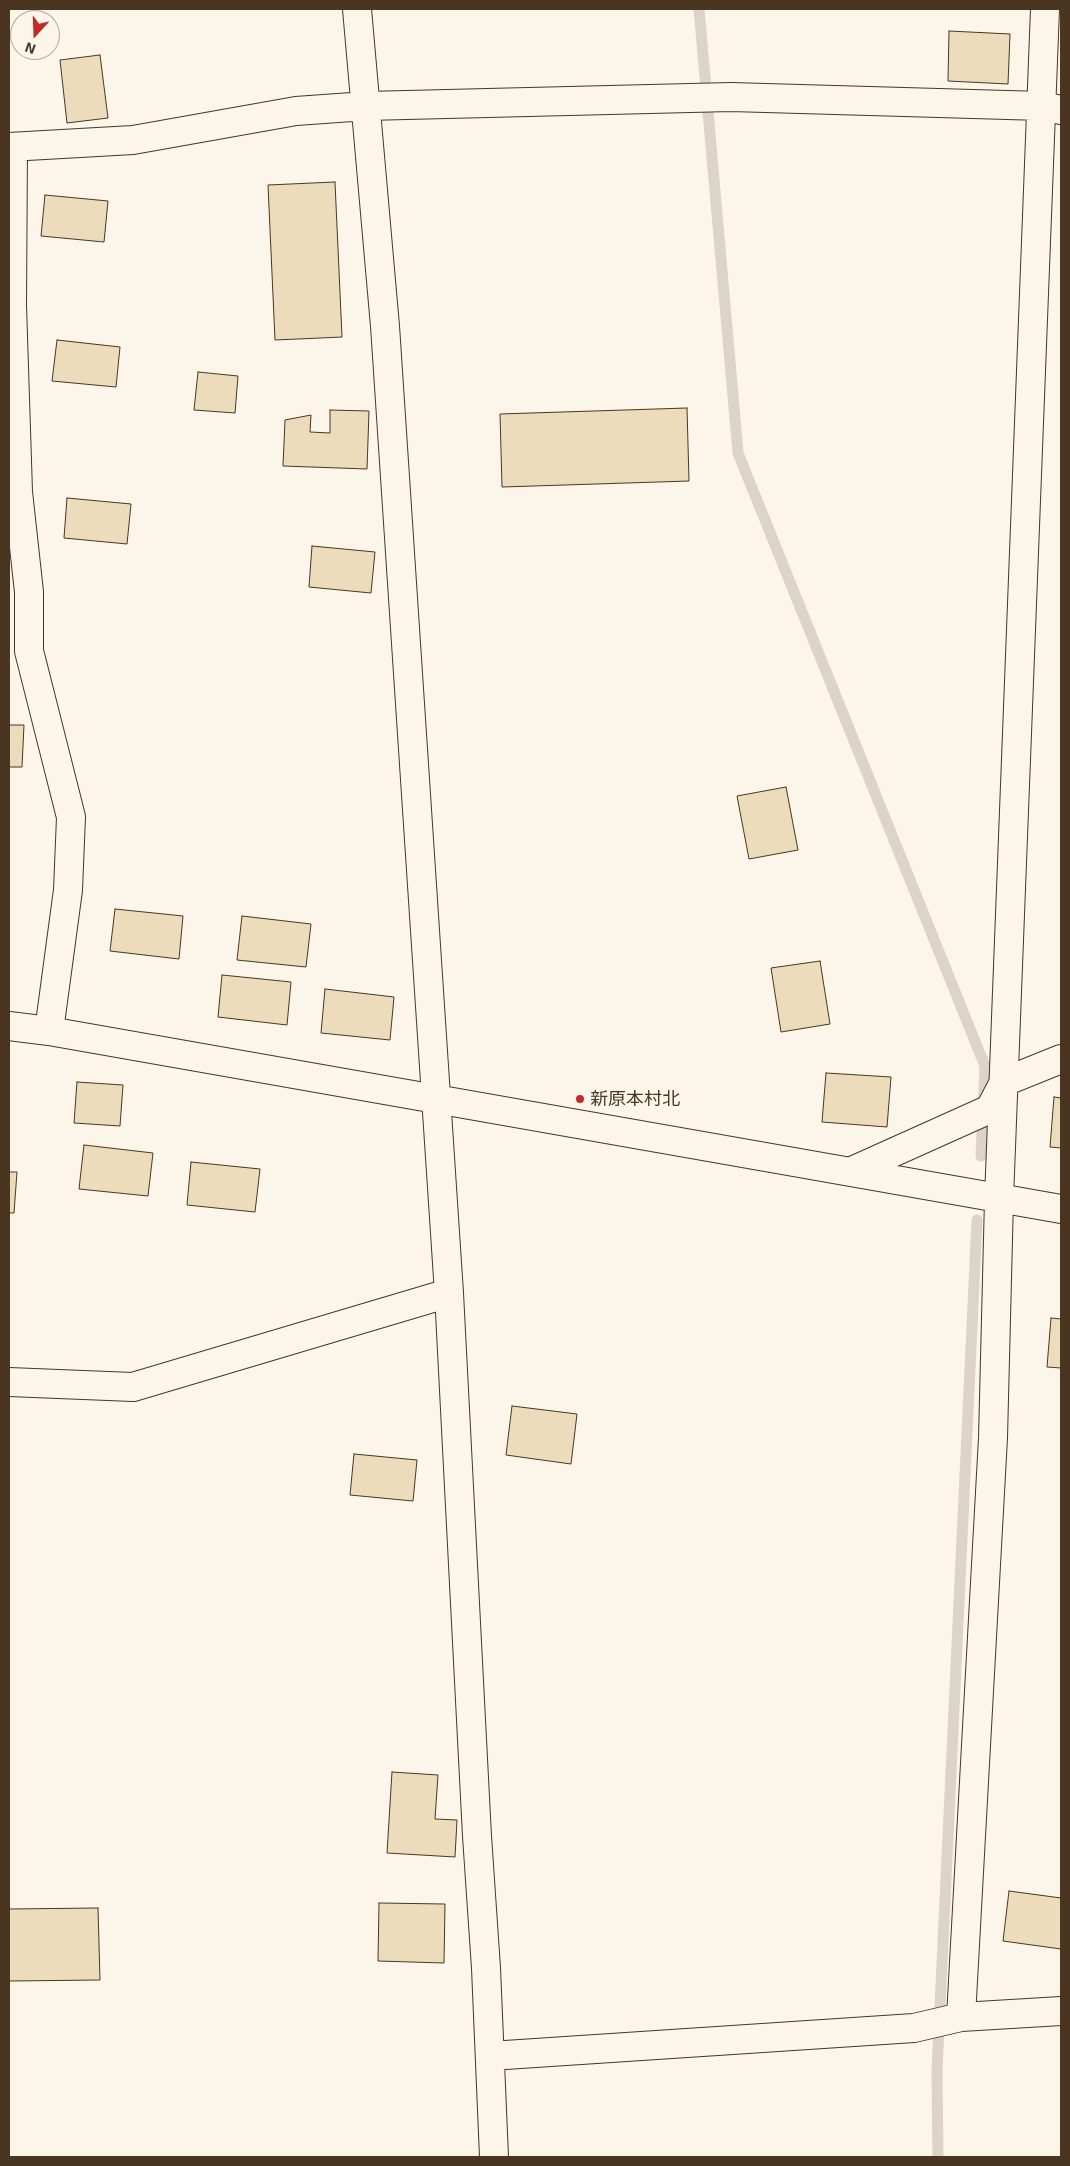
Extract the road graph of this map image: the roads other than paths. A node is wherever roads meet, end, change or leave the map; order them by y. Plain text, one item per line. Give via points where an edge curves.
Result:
1 (357, 9) edge
2 (1045, 9) edge
3 (366, 106) junction
4 (1052, 108) edge
5 (11, 147) edge
6 (19, 653) edge
7 (9, 1026) edge
8 (49, 1030) junction
9 (1061, 1058) edge
10 (1004, 1082) junction
11 (436, 1099) junction
12 (852, 1171) junction
13 (999, 1199) junction
14 (1061, 1209) edge
15 (449, 1293) junction
16 (9, 1382) edge
17 (1061, 2011) edge
18 (959, 2017) junction
19 (490, 2056) junction
20 (494, 2157) edge

1 - 3 street
2 - 4 street
3 - 4 street via 731,97
3 - 5 street via 296,111 133,140
3 - 11 street via 386,326
4 - 10 street
5 - 6 street via 18,492 29,592
6 - 8 street via 71,817 68,890
7 - 8 street
8 - 11 street
9 - 10 street
10 - 12 street via 980,1113
10 - 13 street
11 - 12 street
11 - 15 street
12 - 13 street
13 - 14 street
13 - 18 street via 993,1438
15 - 16 street via 133,1388
15 - 19 street
17 - 18 street
18 - 19 street via 914,2028
19 - 20 street

